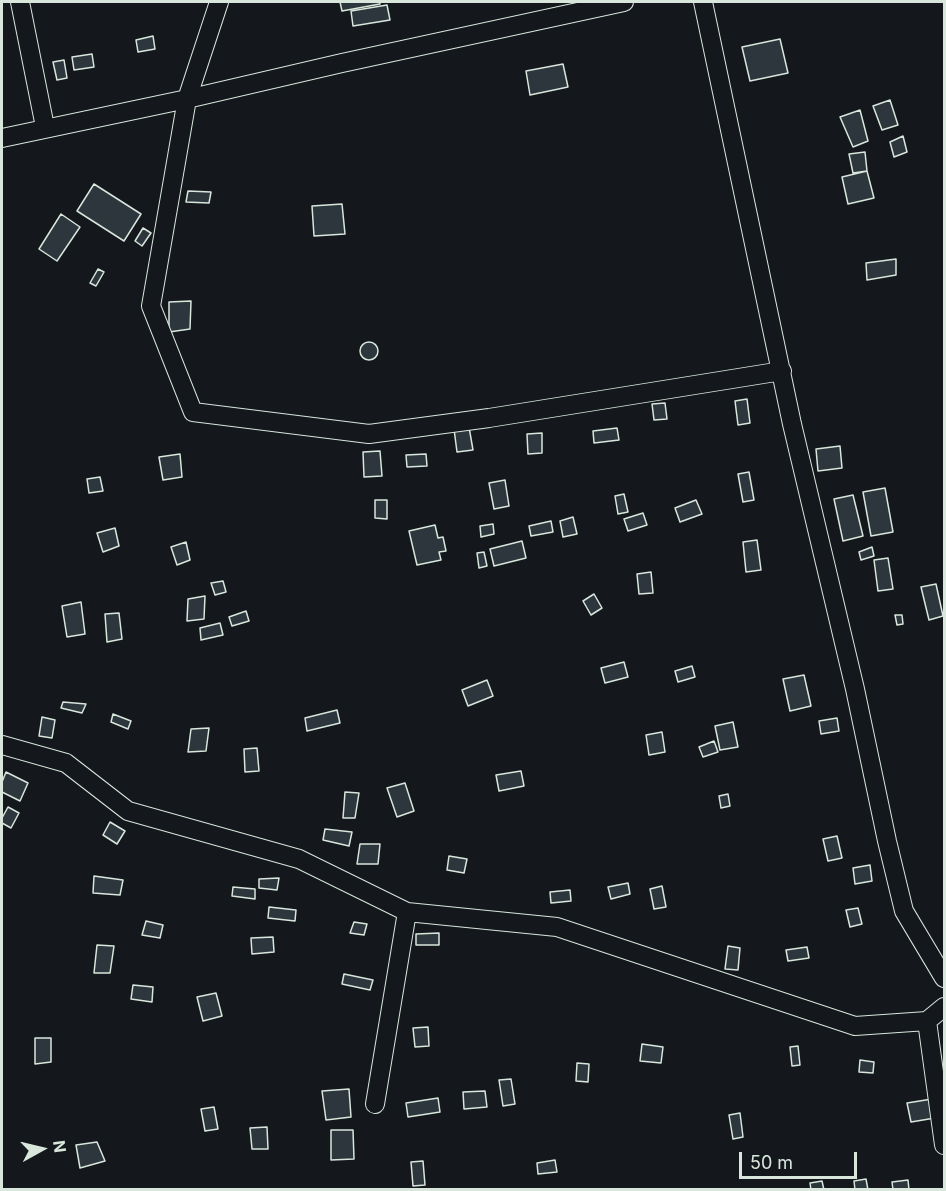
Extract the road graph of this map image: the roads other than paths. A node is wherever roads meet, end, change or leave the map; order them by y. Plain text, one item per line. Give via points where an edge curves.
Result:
1 (20, 2) edge
2 (219, 2) edge
3 (624, 2) edge
4 (704, 2) edge
5 (187, 99) junction
6 (45, 127) junction
7 (2, 138) edge
8 (782, 371) junction
9 (2, 745) edge
10 (407, 912) junction
11 (945, 978) edge
12 (945, 1007) edge
13 (927, 1021) junction
14 (375, 1104) dead end
15 (945, 1145) edge

1 - 6 street
2 - 5 street
3 - 5 street
4 - 8 street
5 - 6 street
5 - 8 street via 151,306 193,412 369,434
6 - 7 street
8 - 11 street via 904,911
9 - 10 street via 66,763 128,811 299,859
10 - 13 street via 557,927 855,1026
10 - 14 street
12 - 13 street
13 - 15 street

